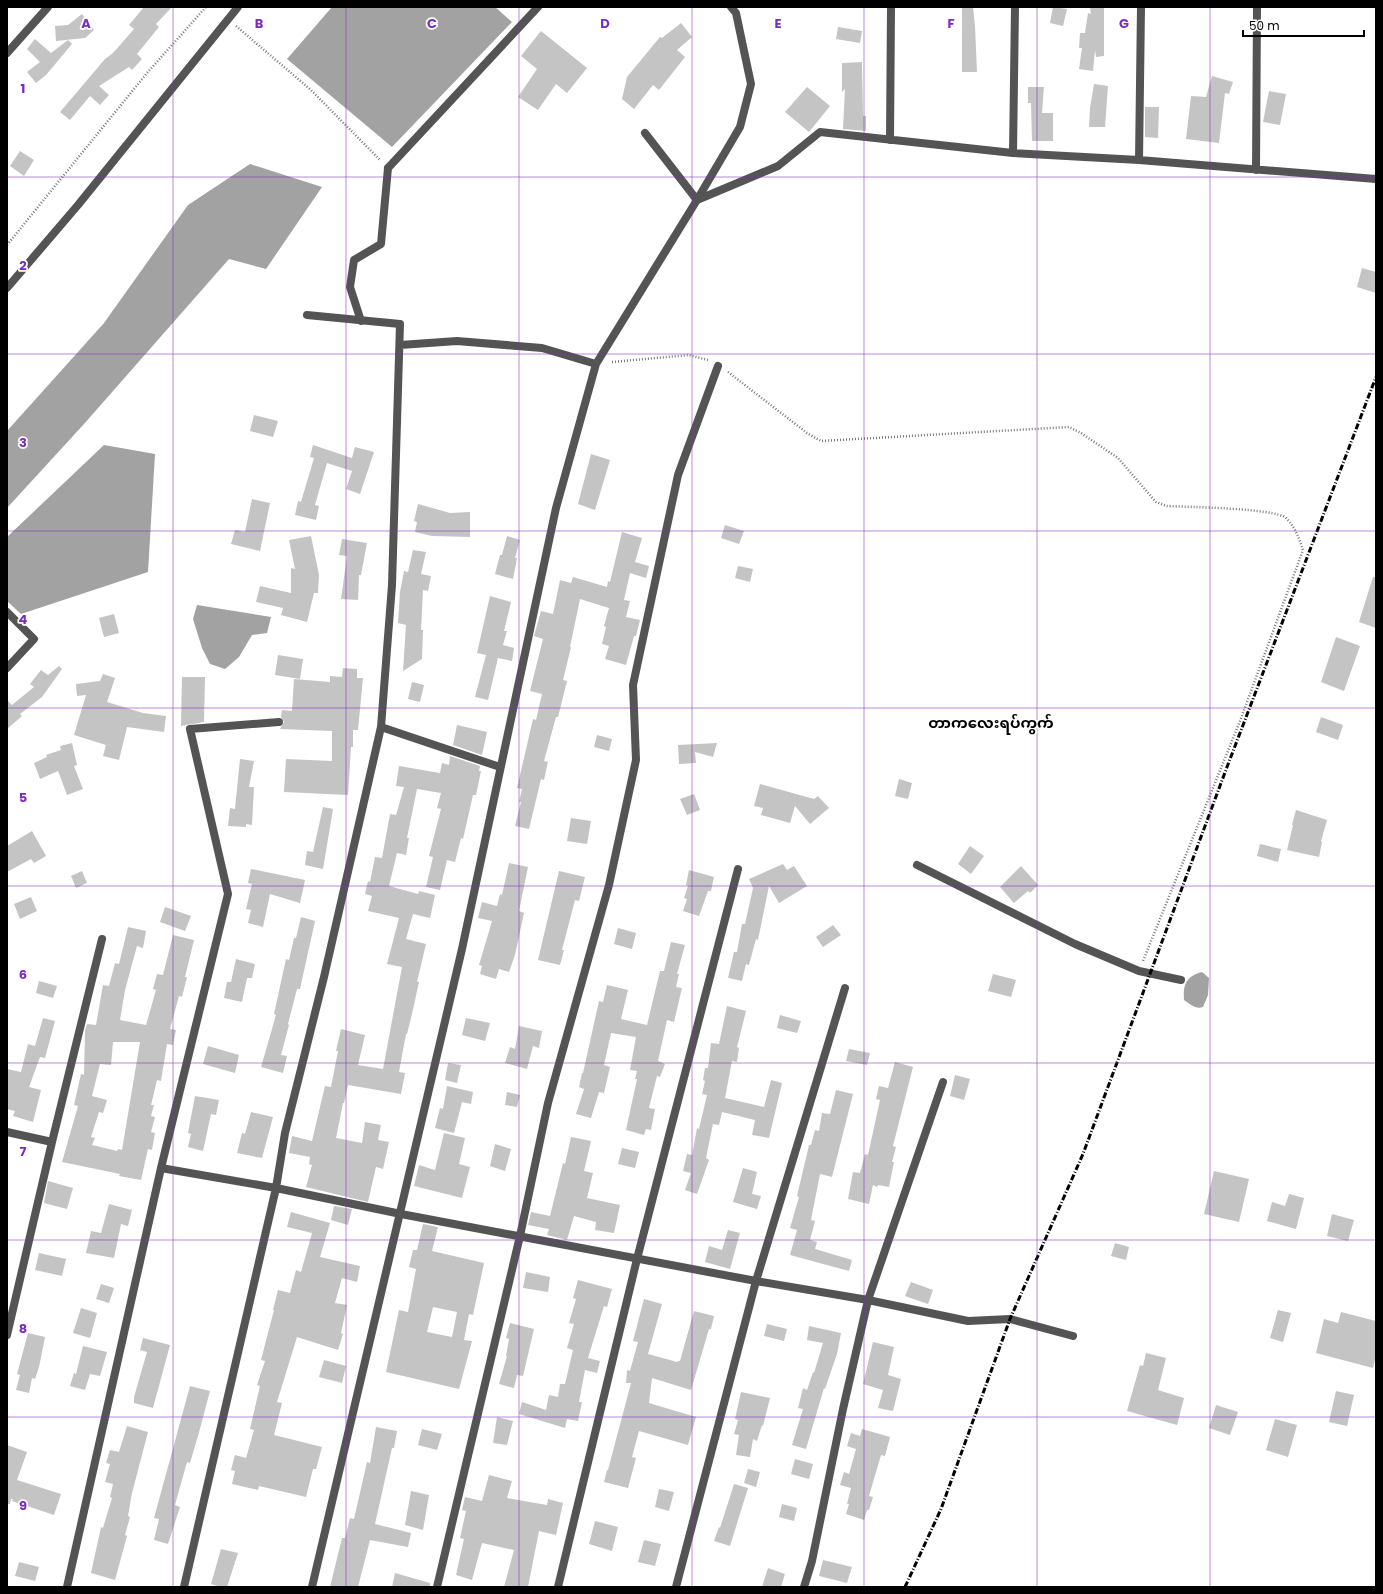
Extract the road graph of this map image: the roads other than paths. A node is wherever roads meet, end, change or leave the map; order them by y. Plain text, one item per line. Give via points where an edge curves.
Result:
1 (48, 7) edge
2 (238, 7) edge
3 (538, 7) edge
4 (731, 7) edge
5 (892, 7) edge
6 (1015, 7) edge
7 (1140, 7) edge
8 (1257, 7) edge
9 (7, 53) edge
10 (645, 133) dead end
11 (890, 140) junction
12 (1013, 153) junction
13 (1139, 160) junction
14 (1256, 170) junction
15 (1376, 179) edge
16 (697, 200) junction
17 (7, 288) edge
18 (307, 315) dead end
19 (361, 321) junction
20 (400, 345) junction
21 (596, 364) junction
22 (718, 366) road end
23 (7, 612) edge
24 (7, 668) edge
25 (279, 722) dead end
26 (381, 727) junction
27 (500, 767) junction
28 (917, 865) dead end
29 (738, 870) dead end
30 (102, 939) dead end
31 (1181, 980) dead end
32 (845, 988) dead end
33 (943, 1082) dead end
34 (7, 1132) edge
35 (52, 1142) junction
36 (161, 1168) junction
37 (276, 1188) junction
38 (401, 1214) junction
39 (520, 1236) junction
40 (637, 1259) junction
41 (756, 1281) junction
42 (868, 1300) junction
43 (7, 1334) edge
44 (1073, 1336) dead end
45 (67, 1587) edge
46 (184, 1587) edge
47 (312, 1587) edge
48 (437, 1587) edge
49 (558, 1587) edge
50 (676, 1587) edge
51 (804, 1587) edge

1 - 9 street
2 - 17 street via 78,205
3 - 19 street via 388,168 381,244 354,260 350,287
4 - 16 street via 736,13 751,84 740,128
5 - 11 street
6 - 12 street
7 - 13 street
8 - 14 street
10 - 16 street
11 - 12 street
11 - 16 street via 820,132 778,166
12 - 13 street
13 - 14 street
14 - 15 street
16 - 21 street
18 - 19 street
19 - 20 street via 400,324
20 - 21 street via 457,341 542,348
20 - 26 street via 392,585
21 - 27 street via 556,508
22 - 39 street via 678,475 633,685 636,760 609,886 548,1103
23 - 24 street via 34,638
25 - 36 street via 190,729 228,894
26 - 27 street
26 - 37 street via 324,977 285,1133
27 - 38 street via 462,949
28 - 31 street via 1075,944 1139,971
29 - 40 street
30 - 35 street
32 - 41 street
33 - 42 street
34 - 35 street
35 - 43 street
36 - 37 street
36 - 45 street
37 - 38 street
37 - 46 street
38 - 39 street
38 - 47 street
39 - 40 street
39 - 48 street
40 - 41 street
40 - 49 street
41 - 42 street
41 - 50 street
42 - 44 street via 968,1321 1010,1319
42 - 51 street via 812,1561

